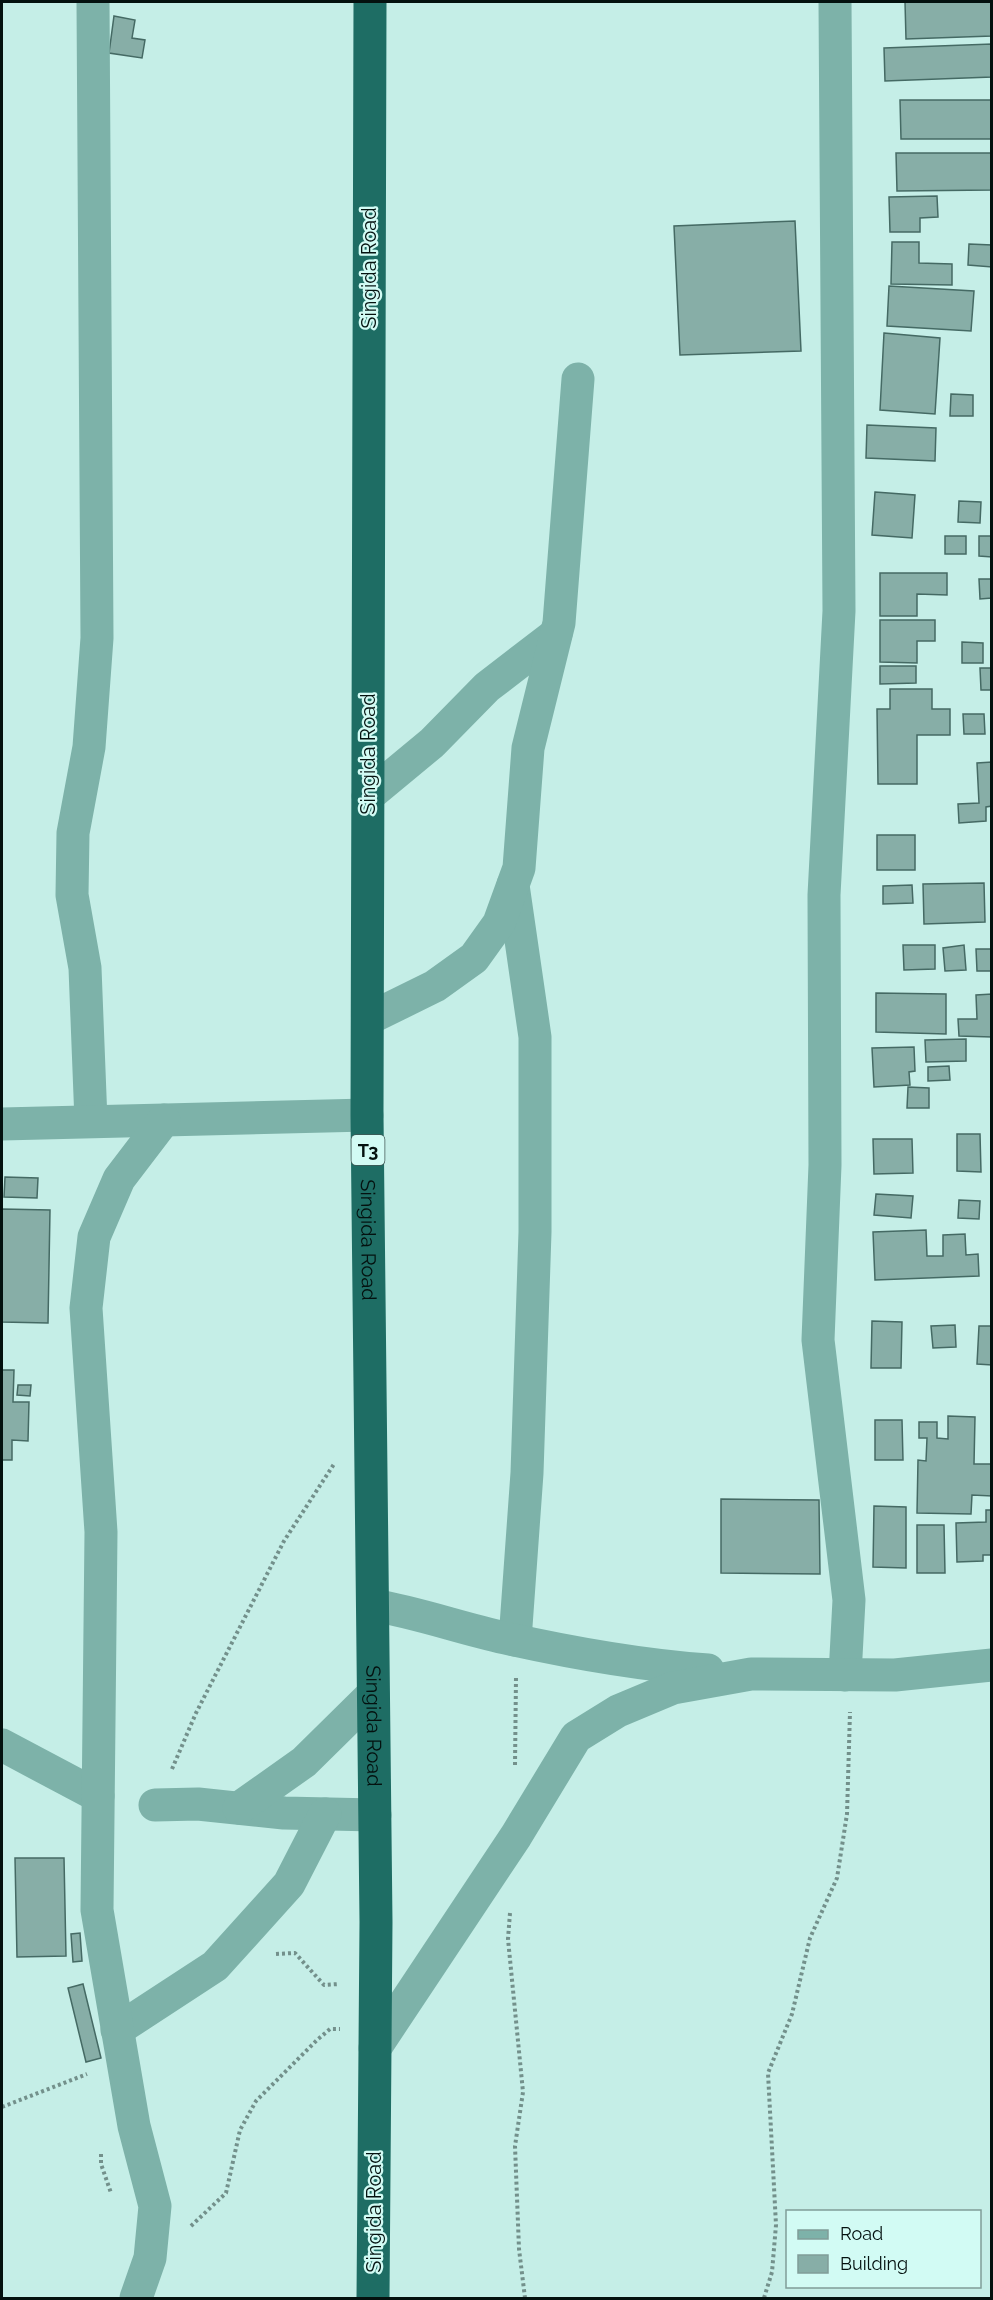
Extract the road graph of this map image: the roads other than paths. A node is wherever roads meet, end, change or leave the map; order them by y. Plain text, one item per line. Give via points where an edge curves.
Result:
1 (93, 2) edge
2 (370, 2) edge
3 (835, 2) edge
4 (579, 379) dead end
5 (556, 634) junction
6 (368, 796) junction
7 (513, 885) junction
8 (368, 1019) junction
9 (367, 1115) junction
10 (164, 1120) junction
11 (91, 1121) junction
12 (2, 1124) edge
13 (373, 1605) junction
14 (515, 1640) junction
15 (992, 1665) edge
16 (751, 1674) junction
17 (845, 1675) junction
18 (373, 1694) junction
19 (2, 1745) edge
20 (98, 1796) junction
21 (155, 1805) road end
22 (240, 1808) junction
23 (325, 1814) junction
24 (375, 1815) junction
25 (375, 2038) junction
26 (119, 2045) junction
27 (136, 2298) edge
28 (373, 2298) edge

1 - 11 street via 97,638 89,747 73,833 72,895 85,968
2 - 6 highway, Singida Road / T3
3 - 17 street via 839,611 824,895 825,1165 818,1340 849,1600
4 - 5 street
5 - 6 street via 487,687 432,743
5 - 7 street via 528,748 519,868
6 - 8 highway, Singida Road / T3
7 - 8 street via 499,923 474,958 435,986
7 - 14 street via 535,1037 535,1232 528,1461
8 - 9 highway, Singida Road / T3
9 - 10 street
9 - 13 highway, Singida Road / T3
10 - 11 street
10 - 20 street via 119,1179 94,1237 86,1308 101,1532
11 - 12 street
13 - 14 street via 424,1614
13 - 18 highway, Singida Road / T3
14 - 16 street via 655,1666
15 - 17 street via 895,1675
16 - 17 street
16 - 25 street via 673,1688 618,1711 576,1737 510,1846
18 - 22 street via 304,1762
18 - 24 highway, Singida Road / T3
19 - 20 street
20 - 26 street via 97,1910
21 - 22 street
22 - 23 street
23 - 24 street
23 - 26 street via 289,1884 215,1966
24 - 25 highway, Singida Road / T3
25 - 28 highway, Singida Road / T3
26 - 27 street via 155,2206 150,2258

